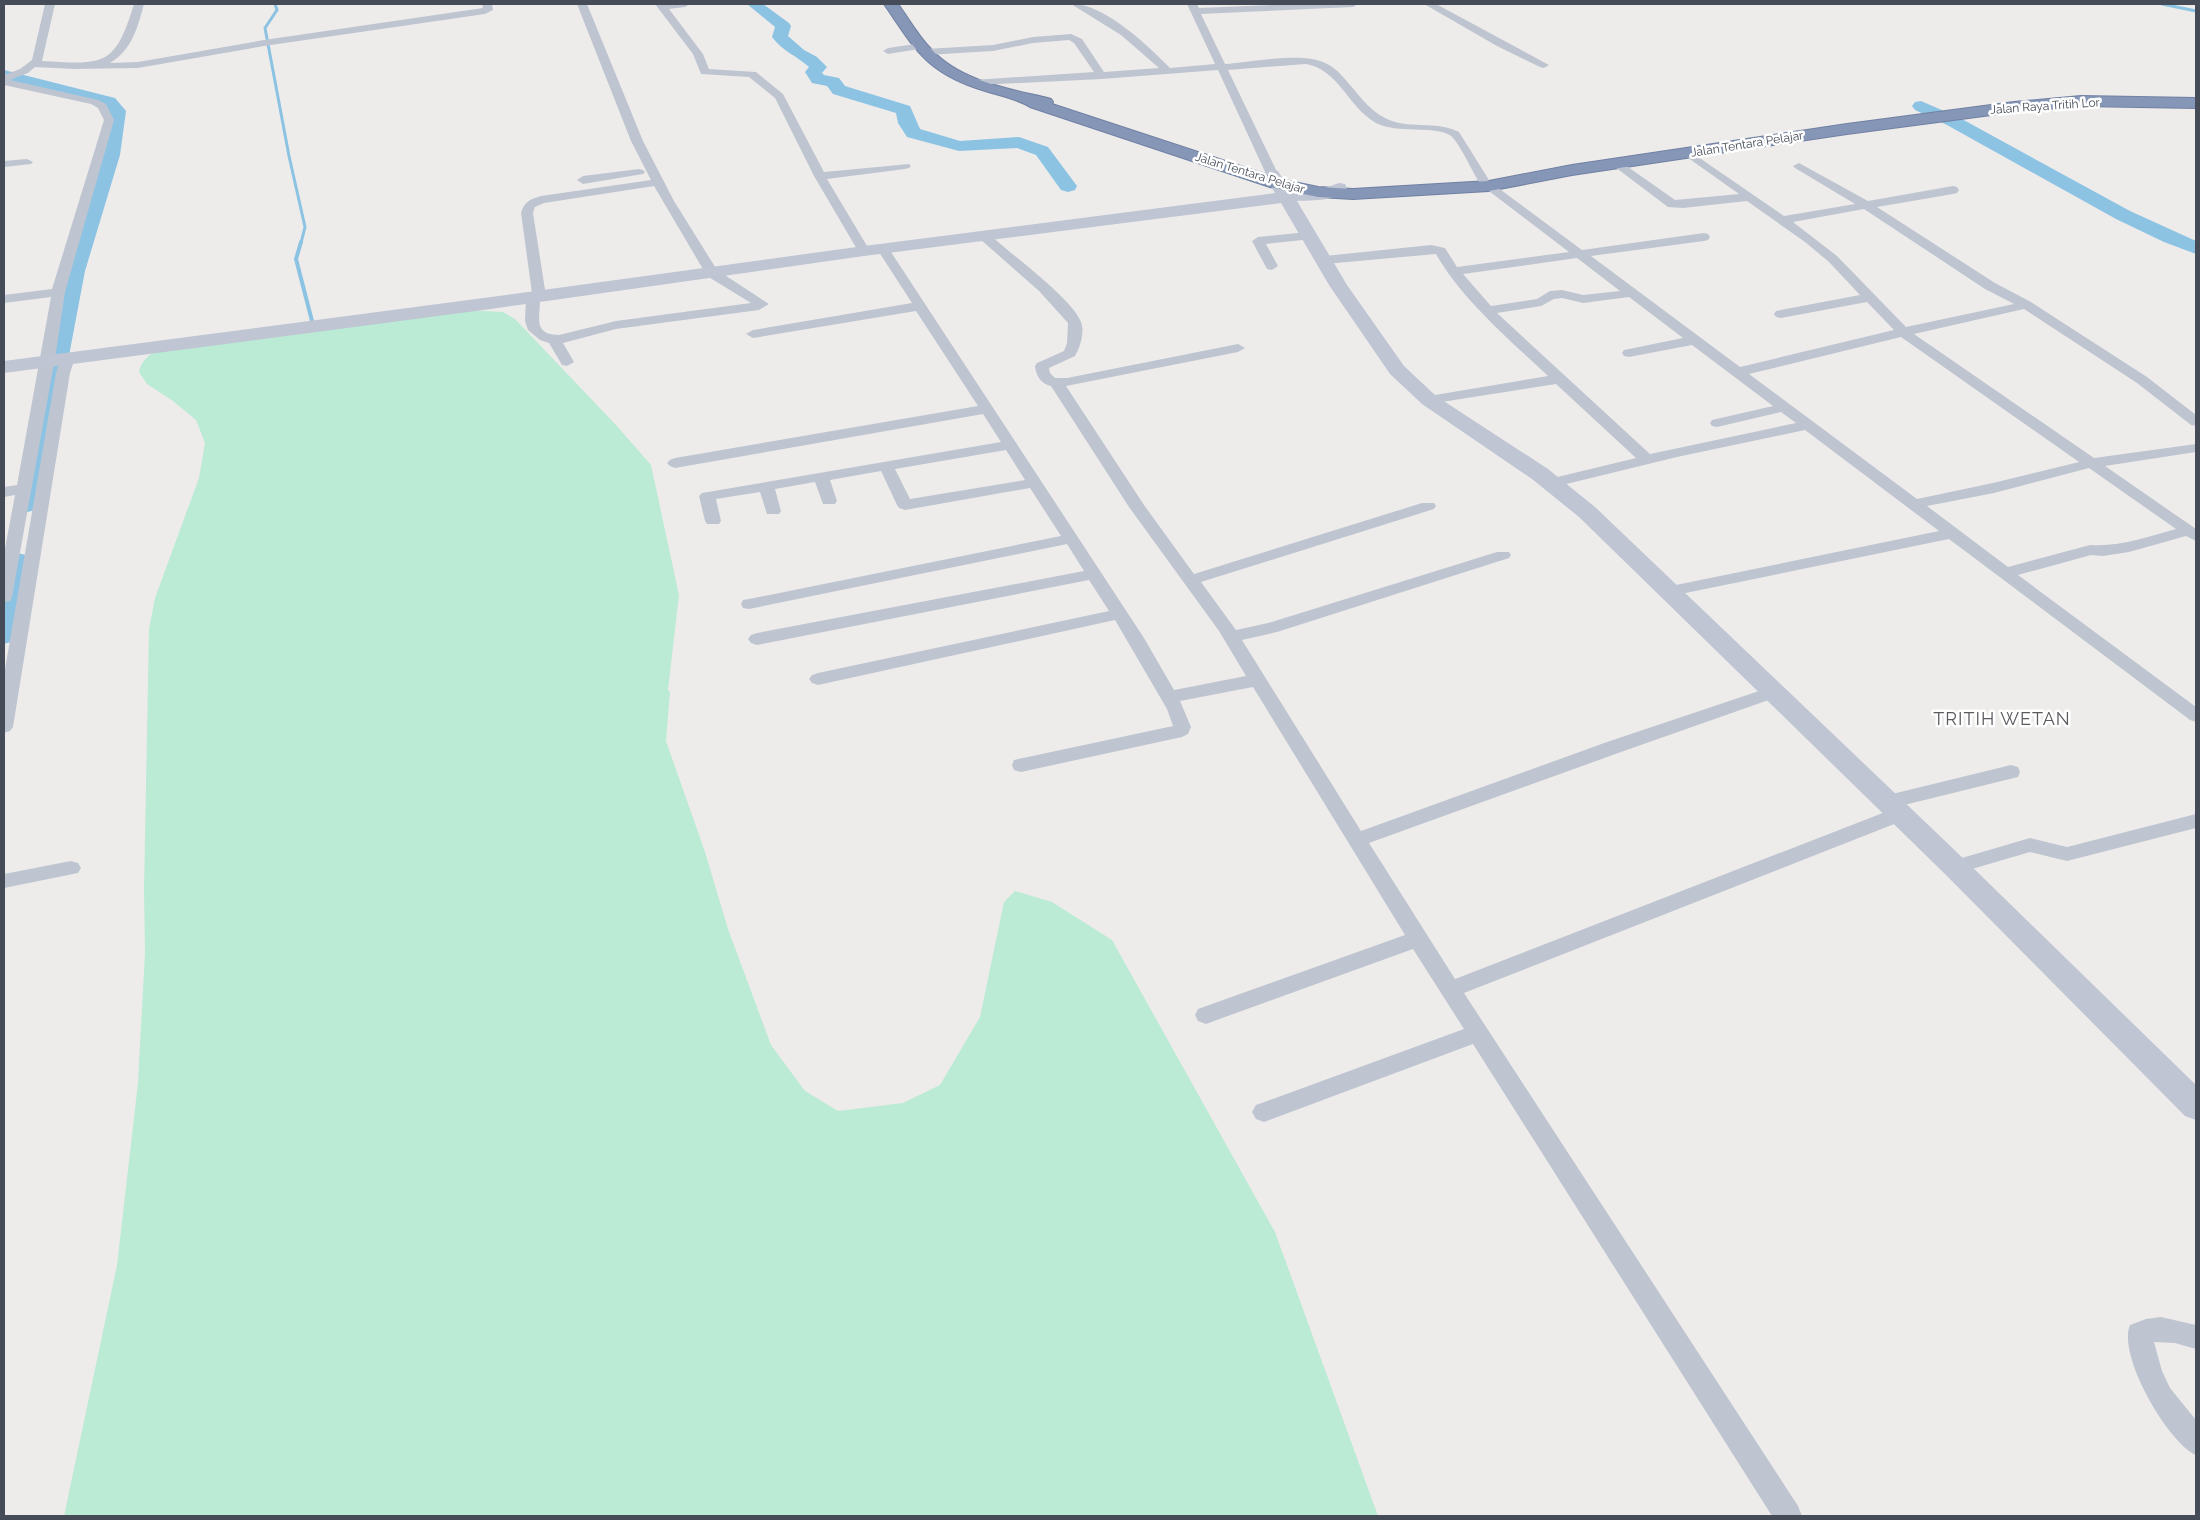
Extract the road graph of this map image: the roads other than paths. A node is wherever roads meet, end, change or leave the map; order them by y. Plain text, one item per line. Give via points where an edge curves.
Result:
1 (50, 4) edge
2 (139, 4) edge
3 (487, 4) edge
4 (582, 4) edge
5 (685, 4) edge
6 (891, 4) edge
7 (1076, 4) edge
8 (1353, 4) edge
9 (1429, 4) edge
10 (661, 5) edge
11 (1299, 5) edge
12 (1194, 8) edge
13 (264, 43) joint
14 (924, 49) junction
15 (888, 51) dead end
16 (34, 64) junction
17 (1544, 64) dead end
18 (96, 66) junction
19 (1222, 68) junction
20 (24, 71) joint
21 (1167, 71) junction
22 (1102, 76) junction
23 (4, 81) edge
24 (977, 82) junction
25 (2196, 103) edge
26 (1955, 114) joint
27 (1688, 153) junction
28 (875, 158) dead end
29 (27, 162) dead end
30 (4, 164) edge
31 (1617, 164) junction
32 (814, 165) junction
33 (905, 166) dead end
34 (1799, 166) dead end
35 (653, 171) junction
36 (820, 176) junction
37 (583, 180) dead end
38 (659, 182) junction
39 (1486, 183) junction
40 (1278, 185) junction
41 (1334, 190) junction
42 (1953, 190) dead end
43 (1748, 197) junction
44 (1867, 206) junction
45 (1782, 220) junction
46 (984, 236) junction
47 (1308, 236) junction
48 (1704, 237) dead end
49 (883, 249) junction
50 (864, 251) junction
51 (1580, 254) junction
52 (1325, 260) junction
53 (1272, 266) dead end
54 (1454, 271) junction
55 (712, 273) junction
56 (58, 292) junction
57 (1632, 293) junction
58 (534, 297) junction
59 (1870, 297) junction
60 (4, 299) edge
61 (2026, 305) junction
62 (920, 306) junction
63 (1488, 310) junction
64 (1781, 314) dead end
65 (1903, 332) junction
66 (753, 334) dead end
67 (554, 340) junction
68 (1695, 340) junction
69 (1238, 348) dead end
70 (1629, 353) dead end
71 (59, 359) junction
72 (567, 362) dead end
73 (4, 367) edge
74 (1739, 372) junction
75 (1559, 379) junction
76 (1057, 384) junction
77 (1429, 400) junction
78 (1786, 407) junction
79 (985, 409) junction
80 (2196, 422) edge
81 (1717, 423) dead end
82 (1809, 425) junction
83 (1009, 445) junction
84 (2196, 448) edge
85 (1646, 459) junction
86 (675, 463) dead end
87 (2092, 464) junction
88 (886, 466) junction
89 (821, 477) junction
90 (1034, 483) junction
91 (1550, 483) junction
92 (766, 486) junction
93 (24, 489) junction
94 (4, 492) edge
95 (829, 501) dead end
96 (1914, 504) junction
97 (1428, 506) dead end
98 (773, 511) dead end
99 (713, 521) dead end
100 (1952, 533) junction
101 (2192, 534) edge
102 (1070, 539) junction
103 (1503, 555) dead end
104 (2005, 573) junction
105 (1094, 574) junction
106 (1191, 580) junction
107 (1670, 592) junction
108 (4, 597) edge
109 (750, 604) dead end
110 (1120, 614) junction
111 (1231, 637) junction
112 (757, 639) dead end
113 (818, 679) dead end
114 (1258, 680) junction
115 (1774, 692) junction
116 (1170, 697) junction
117 (2196, 716) edge
118 (4, 727) edge
119 (1021, 765) dead end
120 (2011, 772) dead end
121 (1894, 808) junction
122 (2196, 821) edge
123 (1357, 840) junction
124 (1955, 867) junction
125 (71, 868) dead end
126 (4, 881) edge
127 (1417, 939) junction
128 (1450, 990) junction
129 (1206, 1015) dead end
130 (1478, 1034) junction
131 (2196, 1106) edge
132 (1264, 1112) dead end
133 (2196, 1337) edge
134 (2196, 1441) edge
135 (1788, 1516) edge

1 - 16 street
2 - 18 street via 124,45 113,57
3 - 13 street via 488,10 485,11
4 - 35 street via 637,141
5 - 10 street
6 - 14 highway, Jalan Tentara Pelajar
7 - 21 street via 1117,26 1149,51
8 - 11 street
9 - 17 street
10 - 32 street via 698,54 705,72 752,74 776,92
11 - 12 street
12 - 19 street
13 - 18 street via 138,65
14 - 15 street
14 - 22 street via 994,48 1033,40 1071,38 1078,41
14 - 24 highway, Jalan Tentara Pelajar via 946,71
16 - 18 street
16 - 20 street
19 - 21 street
19 - 39 street via 1319,63 1380,120 1457,135
19 - 40 street
20 - 23 street
21 - 22 street
22 - 24 street
23 - 56 street via 94,102 102,106 109,120
24 - 40 highway, Jalan Tentara Pelajar
25 - 26 highway, Jalan Raya Tritih Lor via 2081,101
26 - 27 highway, Jalan Tentara Pelajar
27 - 31 highway, Jalan Tentara Pelajar
27 - 43 street
28 - 32 street
29 - 30 street
31 - 39 highway, Jalan Tentara Pelajar
31 - 43 street via 1672,204
32 - 36 street
33 - 36 street
34 - 44 street
35 - 37 street
35 - 38 street
36 - 50 street
38 - 55 street
38 - 58 street via 541,200 529,205
39 - 41 highway, Jalan Tentara Pelajar via 1414,192
39 - 51 street
40 - 41 street
40 - 41 highway, Jalan Tentara Pelajar via 1305,184
40 - 46 street
40 - 47 street
42 - 44 street
43 - 45 street
44 - 45 street
44 - 61 street via 1974,276
45 - 59 street via 1833,259
46 - 49 street
46 - 76 street via 1058,302 1075,323 1070,353 1042,366 1043,374
47 - 52 street
47 - 53 street via 1258,241
48 - 51 street
49 - 50 street
49 - 62 street
50 - 55 street
51 - 54 street
51 - 57 street
52 - 54 street via 1437,250
52 - 77 street via 1338,285 1397,370
54 - 63 street
55 - 58 street
55 - 67 street via 766,307 617,325
56 - 60 street
56 - 71 street
57 - 63 street via 1583,299 1555,295 1540,302
57 - 68 street
58 - 67 street via 533,329
58 - 71 street
59 - 64 street
59 - 65 street
61 - 65 street
61 - 80 street via 2142,380
62 - 66 street
62 - 79 street
63 - 75 street
65 - 74 street
65 - 87 street
67 - 72 street
68 - 70 street
68 - 74 street
69 - 76 street
71 - 73 street
71 - 93 street
71 - 118 street via 66,363
74 - 78 street
75 - 77 street
75 - 85 street
76 - 106 street via 1137,507
77 - 91 street
78 - 81 street
78 - 82 street
79 - 83 street
79 - 86 street
82 - 85 street
82 - 96 street
83 - 88 street
83 - 90 street
84 - 87 street
85 - 91 street
87 - 96 street
87 - 101 street
88 - 89 street
88 - 90 street via 905,505
89 - 92 street
89 - 95 street
90 - 102 street
91 - 107 street via 1587,512
92 - 98 street
92 - 99 street via 707,496
93 - 94 street
93 - 108 street
96 - 100 street
97 - 106 street
100 - 104 street
100 - 107 street
101 - 104 street via 2129,547 2090,550
102 - 105 street
102 - 109 street
103 - 111 street via 1271,628
104 - 117 street
105 - 110 street
105 - 112 street
106 - 111 street
107 - 115 street
110 - 113 street
110 - 116 street
111 - 114 street
114 - 116 street
114 - 123 street
115 - 121 street
115 - 123 street
116 - 119 street via 1182,727 1175,733
120 - 121 street
121 - 124 street
121 - 128 street
122 - 124 street via 2067,854 2030,845
123 - 127 street
124 - 131 street
125 - 126 street
127 - 128 street
127 - 129 street
128 - 130 street
130 - 132 street
130 - 135 street
133 - 134 street via 2170,1329 2149,1329 2139,1334 2150,1374 2161,1397

